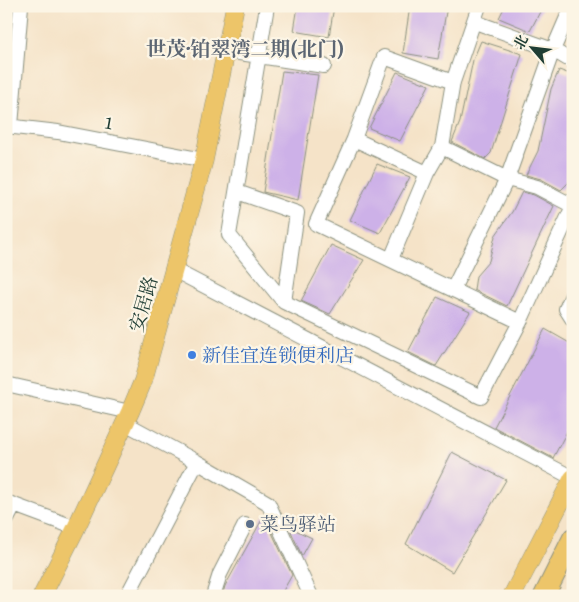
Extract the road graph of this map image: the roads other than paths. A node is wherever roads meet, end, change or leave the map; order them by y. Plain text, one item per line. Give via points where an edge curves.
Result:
1 (21, 6) edge
2 (235, 6) edge
3 (267, 6) edge
4 (479, 6) edge
5 (572, 6) edge
6 (475, 22) junction
7 (553, 50) junction
8 (226, 51) junction
9 (259, 55) junction
10 (573, 62) edge
11 (324, 66) dead end
12 (454, 82) junction
13 (8, 126) edge
14 (354, 139) junction
15 (442, 148) junction
16 (204, 160) junction
17 (427, 172) junction
18 (507, 179) junction
19 (240, 193) dead end
20 (573, 206) edge
21 (391, 260) junction
22 (174, 270) junction
23 (453, 289) junction
24 (573, 293) edge
25 (284, 302) junction
26 (573, 320) edge
27 (520, 322) junction
28 (6, 384) edge
29 (128, 418) junction
30 (197, 462) junction
31 (573, 478) edge
32 (10, 504) edge
33 (6, 521) edge
34 (246, 525) dead end
35 (76, 528) junction
36 (573, 538) edge
37 (42, 596) edge
38 (127, 596) edge
39 (213, 596) edge
40 (311, 596) edge
41 (512, 596) edge
42 (544, 596) edge

1 - 13 street
2 - 8 main road, 安居路
3 - 9 street
4 - 6 street
5 - 7 street
6 - 7 street
6 - 12 street
7 - 10 street
7 - 18 street
8 - 9 street
8 - 16 main road, 安居路
9 - 11 street
9 - 25 street via 229,235
12 - 14 street via 384,57
12 - 15 street
13 - 16 street, 1 via 58,132
14 - 17 street
14 - 21 street via 316,224
15 - 17 street
15 - 18 street
16 - 22 main road, 安居路
17 - 21 street
18 - 20 street via 536,187
18 - 23 street
19 - 25 street via 296,213
20 - 27 street
21 - 23 street
22 - 29 main road, 安居路 via 143,381
22 - 31 street
23 - 27 street
24 - 26 street via 566,309
25 - 27 street via 481,397
28 - 29 street
29 - 30 street
29 - 35 main road, 安居路
30 - 38 street
30 - 40 street via 268,503
31 - 41 main road
32 - 33 street
32 - 35 street
34 - 39 street via 220,574
35 - 37 main road, 安居路
36 - 42 highway

